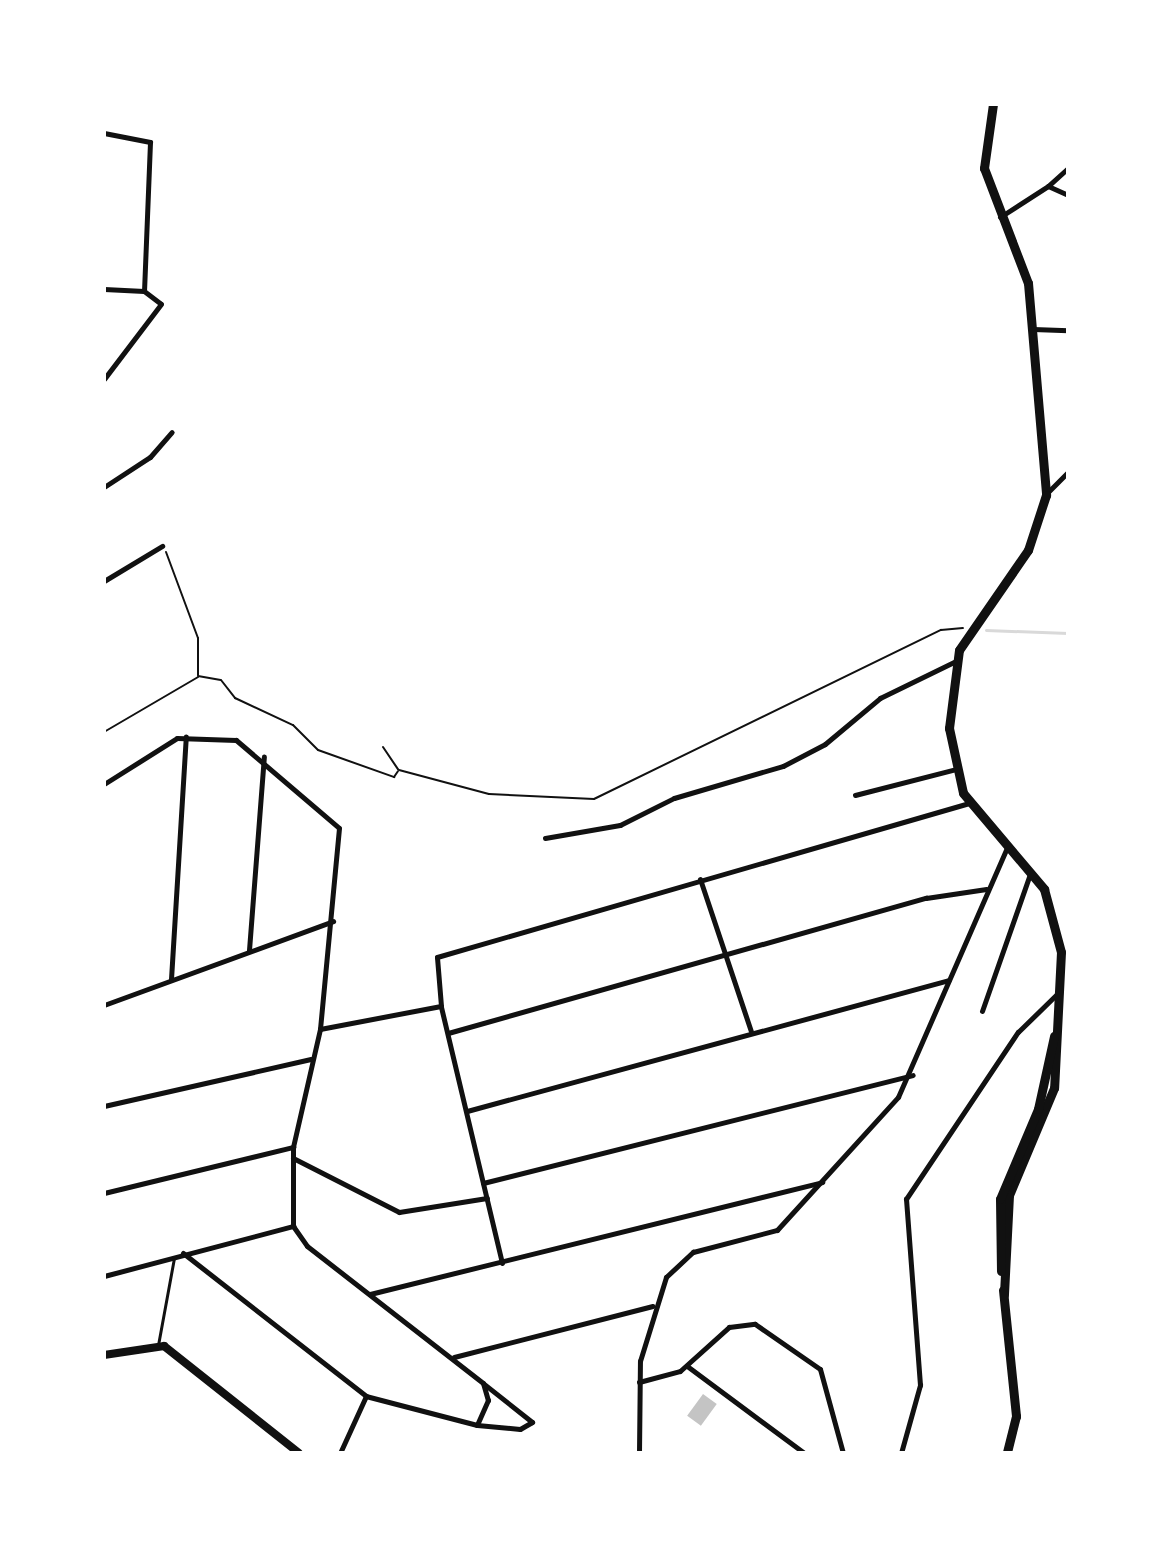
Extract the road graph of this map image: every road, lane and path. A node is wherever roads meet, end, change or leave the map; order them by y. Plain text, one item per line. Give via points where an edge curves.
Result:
1 (993, 104) edge
2 (104, 133) edge
3 (1068, 168) edge
4 (1048, 186) junction
5 (1068, 195) edge
6 (1000, 217) junction
7 (104, 289) edge
8 (144, 291) junction
9 (1033, 329) junction
10 (1068, 330) edge
11 (104, 379) edge
12 (172, 432) dead end
13 (1068, 472) edge
14 (104, 487) edge
15 (1046, 495) junction
16 (162, 546) joint
17 (104, 581) edge
18 (969, 627) junction
19 (957, 661) junction
20 (198, 676) junction
21 (104, 732) edge
22 (186, 736) junction
23 (383, 747) dead end
24 (264, 757) junction
25 (956, 769) junction
26 (399, 770) junction
27 (104, 784) edge
28 (855, 795) dead end
29 (969, 803) junction
30 (545, 838) dead end
31 (1007, 848) junction
32 (1031, 873) junction
33 (700, 879) junction
34 (986, 889) junction
35 (333, 921) junction
36 (249, 950) junction
37 (727, 954) junction
38 (171, 979) junction
39 (948, 980) junction
40 (1058, 993) junction
41 (104, 1005) edge
42 (441, 1006) junction
43 (982, 1011) dead end
44 (320, 1029) junction
45 (751, 1031) junction
46 (448, 1033) junction
47 (311, 1059) junction
48 (913, 1075) junction
49 (104, 1106) edge
50 (467, 1111) junction
51 (293, 1147) junction
52 (293, 1158) junction
53 (823, 1181) junction
54 (483, 1183) junction
55 (104, 1193) edge
56 (487, 1198) junction
57 (293, 1226) junction
58 (183, 1253) junction
59 (175, 1256) junction
60 (502, 1263) junction
61 (104, 1276) edge
62 (369, 1294) junction
63 (653, 1306) junction
64 (158, 1345) junction
65 (104, 1355) edge
66 (453, 1357) junction
67 (687, 1366) junction
68 (639, 1382) junction
69 (483, 1383) junction
70 (366, 1396) junction
71 (477, 1425) junction
72 (299, 1453) edge
73 (340, 1453) edge
74 (639, 1453) edge
75 (804, 1453) edge
76 (843, 1453) edge
77 (901, 1453) edge
78 (1007, 1453) edge

1 - 6 main road via 984,168
2 - 8 street via 147,137 151,160
3 - 4 street
4 - 5 street
4 - 6 street
6 - 9 main road via 1025,273
7 - 8 street
8 - 11 street via 160,298 160,309
9 - 10 street
9 - 15 main road
12 - 14 street via 150,457
13 - 15 street
15 - 18 main road via 1028,550
16 - 17 street
16 - 20 path via 198,638
18 - 19 main road
18 - 26 path via 941,630 594,799 489,794
19 - 25 main road via 949,728
19 - 30 street via 880,698 825,744 772,771 674,798 607,829
20 - 21 path
20 - 26 path via 221,680 235,698 293,725 318,750 394,777
22 - 24 street via 236,740
22 - 27 street
22 - 38 street
23 - 26 path
24 - 35 street via 339,828
24 - 36 street
25 - 28 street
25 - 29 main road
29 - 31 main road
29 - 33 street
31 - 32 main road
31 - 34 street
32 - 40 main road via 1058,920
32 - 43 street
33 - 37 street
33 - 42 street via 448,949 435,968
34 - 37 street via 936,895
34 - 39 street
35 - 36 street
35 - 44 street
36 - 38 street
37 - 45 street
37 - 46 street
38 - 41 street
39 - 45 street
39 - 48 street
40 - 77 street via 1018,1032 906,1199 920,1385
40 - 78 main road via 1054,1088 1009,1195 1004,1295 1016,1416
42 - 44 street
42 - 46 street
44 - 47 street
45 - 50 street
46 - 50 street
47 - 49 street
47 - 51 street
48 - 53 street
48 - 54 street
50 - 54 street
51 - 52 street
51 - 55 street
52 - 56 street via 399,1212
52 - 57 street
53 - 60 street
53 - 63 street via 771,1234 682,1258
54 - 56 street
56 - 60 street
57 - 58 street
57 - 62 street
58 - 59 street
58 - 70 street
59 - 61 street
59 - 64 lane
60 - 62 street
62 - 66 street
63 - 66 street
63 - 68 street
64 - 65 main road
64 - 72 main road
66 - 69 street
67 - 68 street
67 - 75 street
67 - 76 street via 729,1327 747,1322 771,1331 820,1369
68 - 74 street
69 - 71 street via 487,1409
69 - 71 street via 532,1422 520,1429
70 - 71 street
70 - 73 street

